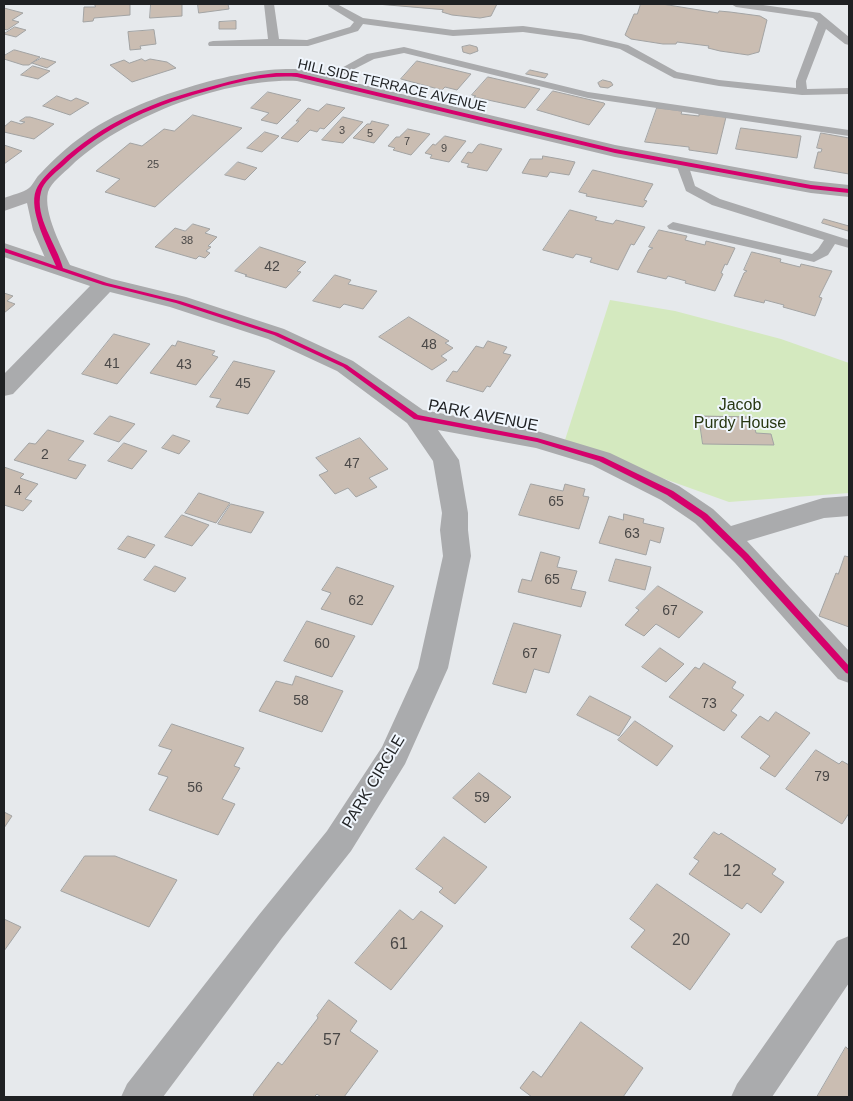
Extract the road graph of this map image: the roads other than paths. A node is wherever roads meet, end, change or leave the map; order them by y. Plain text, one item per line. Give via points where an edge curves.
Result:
1 (269, 4) edge
2 (331, 4) edge
3 (736, 4) edge
4 (360, 21) junction
5 (824, 21) junction
6 (274, 42) junction
7 (849, 42) edge
8 (213, 44) dead end
9 (322, 80) junction
10 (849, 91) edge
11 (802, 92) junction
12 (849, 133) edge
13 (682, 164) junction
14 (849, 191) edge
15 (37, 192) junction
16 (4, 205) edge
17 (672, 226) dead end
18 (832, 238) junction
19 (849, 244) edge
20 (4, 250) edge
21 (60, 267) junction
22 (105, 284) junction
23 (4, 388) edge
24 (416, 417) junction
25 (849, 506) edge
26 (726, 538) junction
27 (849, 671) edge
28 (849, 953) edge
29 (140, 1097) edge
30 (750, 1097) edge

1 - 6 lane
2 - 4 lane
3 - 5 lane via 816,15
4 - 6 lane via 354,29 308,43
4 - 11 lane via 453,33 523,29 581,37 624,47 674,75
5 - 7 lane
5 - 11 lane via 801,81
6 - 8 lane
9 - 12 lane via 370,56 404,50 588,95
9 - 13 street, HILLSIDE TERRACE AVENUE via 615,151
9 - 15 street, HILLSIDE TERRACE AVENUE via 266,74 149,107 88,139
10 - 11 lane
13 - 14 street, HILLSIDE TERRACE AVENUE
13 - 18 lane via 690,188 716,202
15 - 16 street
15 - 21 street via 38,210
17 - 18 lane via 814,258 823,252
18 - 19 lane
20 - 21 street, PARK AVENUE
21 - 22 street, PARK AVENUE
22 - 23 street
22 - 24 street, PARK AVENUE via 178,302 276,334 345,366
24 - 26 street, PARK AVENUE via 537,440 601,460 670,493 704,516
24 - 29 street, PARK CIRCLE via 446,460 455,513 457,556 433,668 394,755 339,841
25 - 26 street via 823,508
26 - 27 street, PARK AVENUE
28 - 30 street

